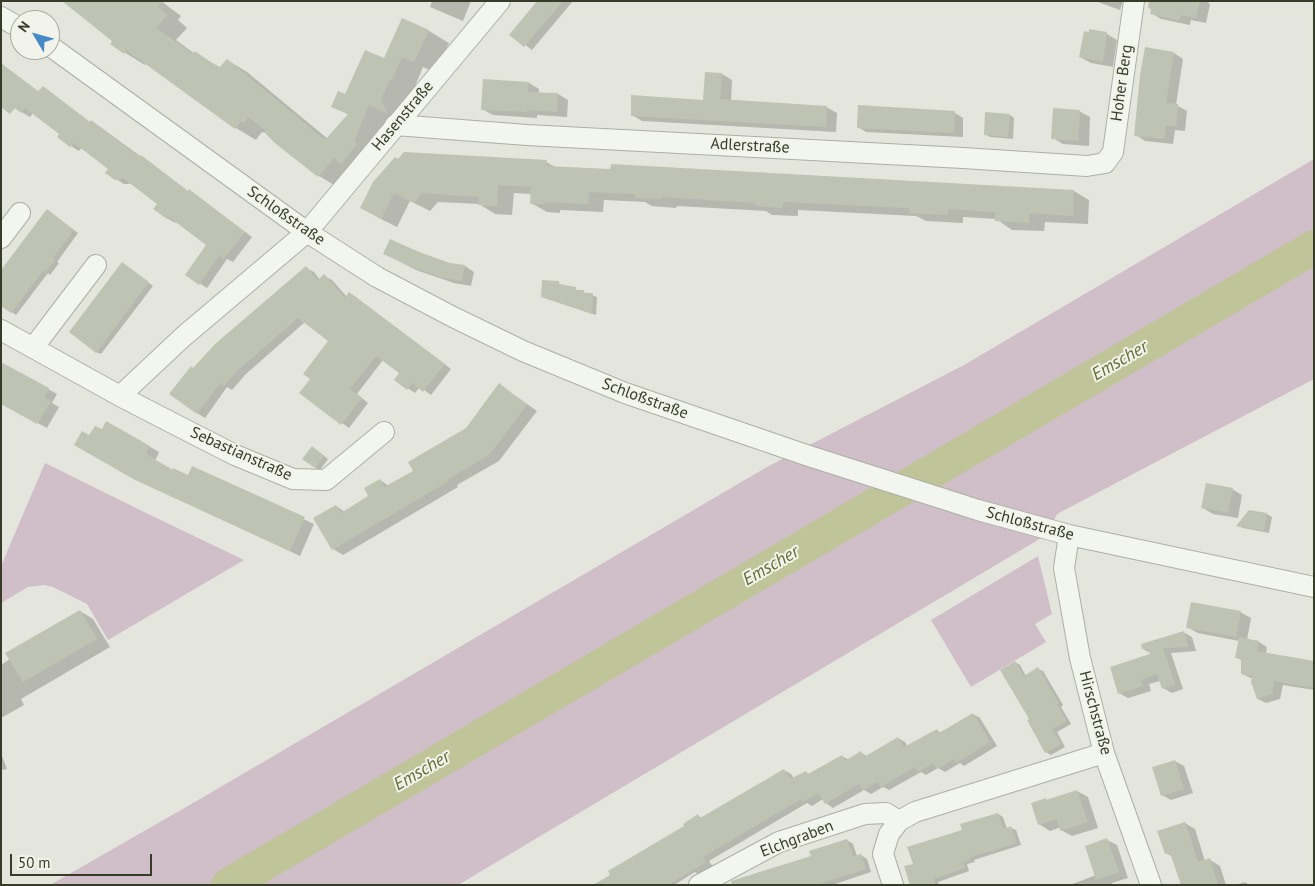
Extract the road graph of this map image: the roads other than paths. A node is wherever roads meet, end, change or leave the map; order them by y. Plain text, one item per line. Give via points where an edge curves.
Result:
1 (500, 1) edge
2 (1134, 1) edge
3 (60, 53) edge
4 (395, 125) junction
5 (1105, 163) joint
6 (20, 213) dead end
7 (307, 232) junction
8 (1, 238) edge
9 (96, 265) dead end
10 (1, 330) edge
11 (33, 348) junction
12 (120, 396) junction
13 (384, 432) dead end
14 (1068, 536) junction
15 (1314, 587) edge
16 (1104, 752) junction
17 (899, 821) junction
18 (699, 885) edge
19 (893, 885) edge
20 (1151, 885) edge

1 - 4 street, Hasenstraße
2 - 5 street, Hoher Berg via 1113,152
3 - 7 street, Schloßstraße
4 - 5 street, Adlerstraße via 1087,166
4 - 7 street, Hasenstraße
6 - 8 street
7 - 12 street via 184,336
7 - 14 street, Schloßstraße via 377,277 452,317 523,351 626,393 809,456
9 - 11 street
10 - 11 street, Sebastianstraße
11 - 12 street, Sebastianstraße
12 - 13 street, Sebastianstraße via 235,454 293,479 326,480
14 - 15 street, Schloßstraße
14 - 16 street, Hirschstraße via 1064,568 1070,611
16 - 17 street via 915,812
16 - 20 street, Hirschstraße
17 - 18 street, Elchgraben via 886,813 865,814 778,842
17 - 19 street via 883,854

